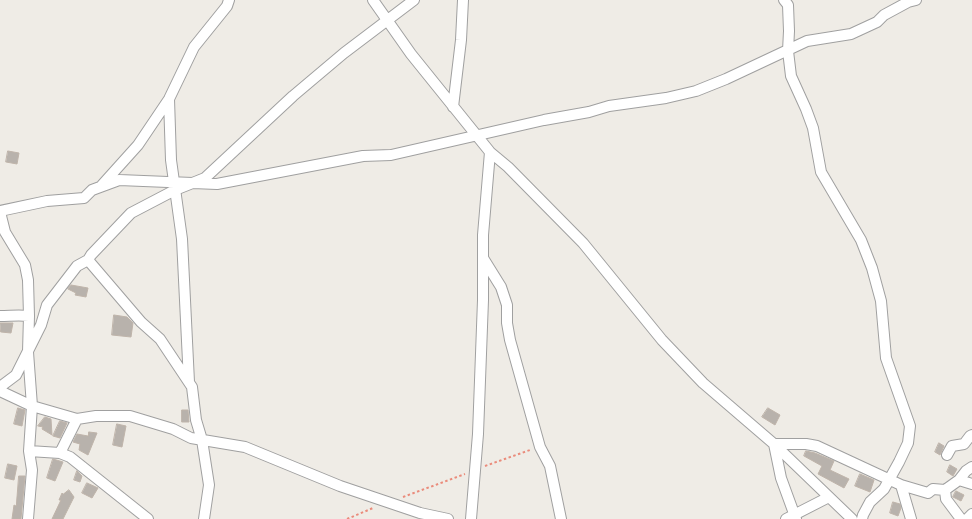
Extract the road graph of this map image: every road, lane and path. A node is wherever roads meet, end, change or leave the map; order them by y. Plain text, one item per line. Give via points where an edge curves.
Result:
1 (229, 0) edge
2 (373, 0) edge
3 (414, 0) edge
4 (462, 0) edge
5 (784, 0) edge
6 (916, 0) edge
7 (387, 20) junction
8 (788, 51) junction
9 (169, 99) junction
10 (453, 107) junction
11 (477, 136) junction
12 (490, 152) junction
13 (192, 182) junction
14 (175, 185) junction
15 (100, 187) junction
16 (0, 211) edge
17 (483, 258) junction
18 (88, 260) junction
19 (0, 316) edge
20 (29, 316) junction
21 (28, 352) junction
22 (190, 382) junction
23 (0, 389) edge
24 (32, 406) junction
25 (77, 419) junction
26 (972, 435) edge
27 (202, 440) junction
28 (774, 444) junction
29 (540, 447) junction
30 (29, 451) junction
31 (60, 453) junction
32 (947, 455) dead end
33 (972, 467) edge
34 (476, 470) junction
35 (890, 480) junction
36 (959, 480) junction
37 (901, 484) junction
38 (972, 484) edge
39 (945, 490) junction
40 (829, 497) junction
41 (388, 502) junction
42 (972, 514) edge
43 (793, 518) edge
44 (28, 519) edge
45 (148, 519) edge
46 (204, 519) edge
47 (347, 519) edge
48 (448, 519) edge
49 (471, 519) edge
50 (561, 519) edge
51 (852, 519) edge
52 (862, 519) edge
53 (911, 519) edge
54 (961, 519) edge
55 (967, 519) edge

1 - 9 street via 228,6 194,47
2 - 7 street
3 - 7 street
4 - 10 street
5 - 8 street via 788,5
6 - 8 street via 851,34 807,41
7 - 10 street
7 - 13 street via 293,96 205,178
8 - 11 street via 696,91 609,106
8 - 35 street via 792,76 806,108 822,172 861,240 881,301 886,358 910,426 908,443
9 - 14 street
9 - 15 street via 138,145
10 - 11 street
11 - 12 street
11 - 13 street via 391,155 363,156 217,184
12 - 17 street
12 - 28 street via 583,243 662,340 703,383
13 - 14 street
14 - 15 street via 119,180
14 - 18 street via 131,214
14 - 22 street via 182,239
15 - 16 street via 84,198 47,201
16 - 20 street via 5,232 25,265
17 - 29 street via 501,287 507,305 510,340
17 - 34 street
18 - 21 street via 77,266 47,305
18 - 22 street via 160,340
19 - 20 street
20 - 21 street
21 - 23 street via 16,375
21 - 24 street
22 - 27 street
23 - 24 street
24 - 25 street
24 - 30 street
25 - 27 street via 130,416
25 - 31 street
26 - 32 street via 964,444 952,446
27 - 41 street via 245,447
27 - 46 street via 208,485
28 - 35 street via 817,446
28 - 40 street
28 - 43 street
29 - 34 path
29 - 50 street via 550,466
30 - 31 street
30 - 44 street via 32,470
31 - 45 street via 70,457
33 - 36 street
34 - 41 path
34 - 49 street
35 - 37 street
35 - 52 street via 870,502
36 - 38 street
36 - 39 street
37 - 39 street via 928,493 933,489
37 - 53 street
39 - 54 street via 946,499
40 - 43 street
40 - 51 street
41 - 47 path
41 - 48 street
42 - 55 street

